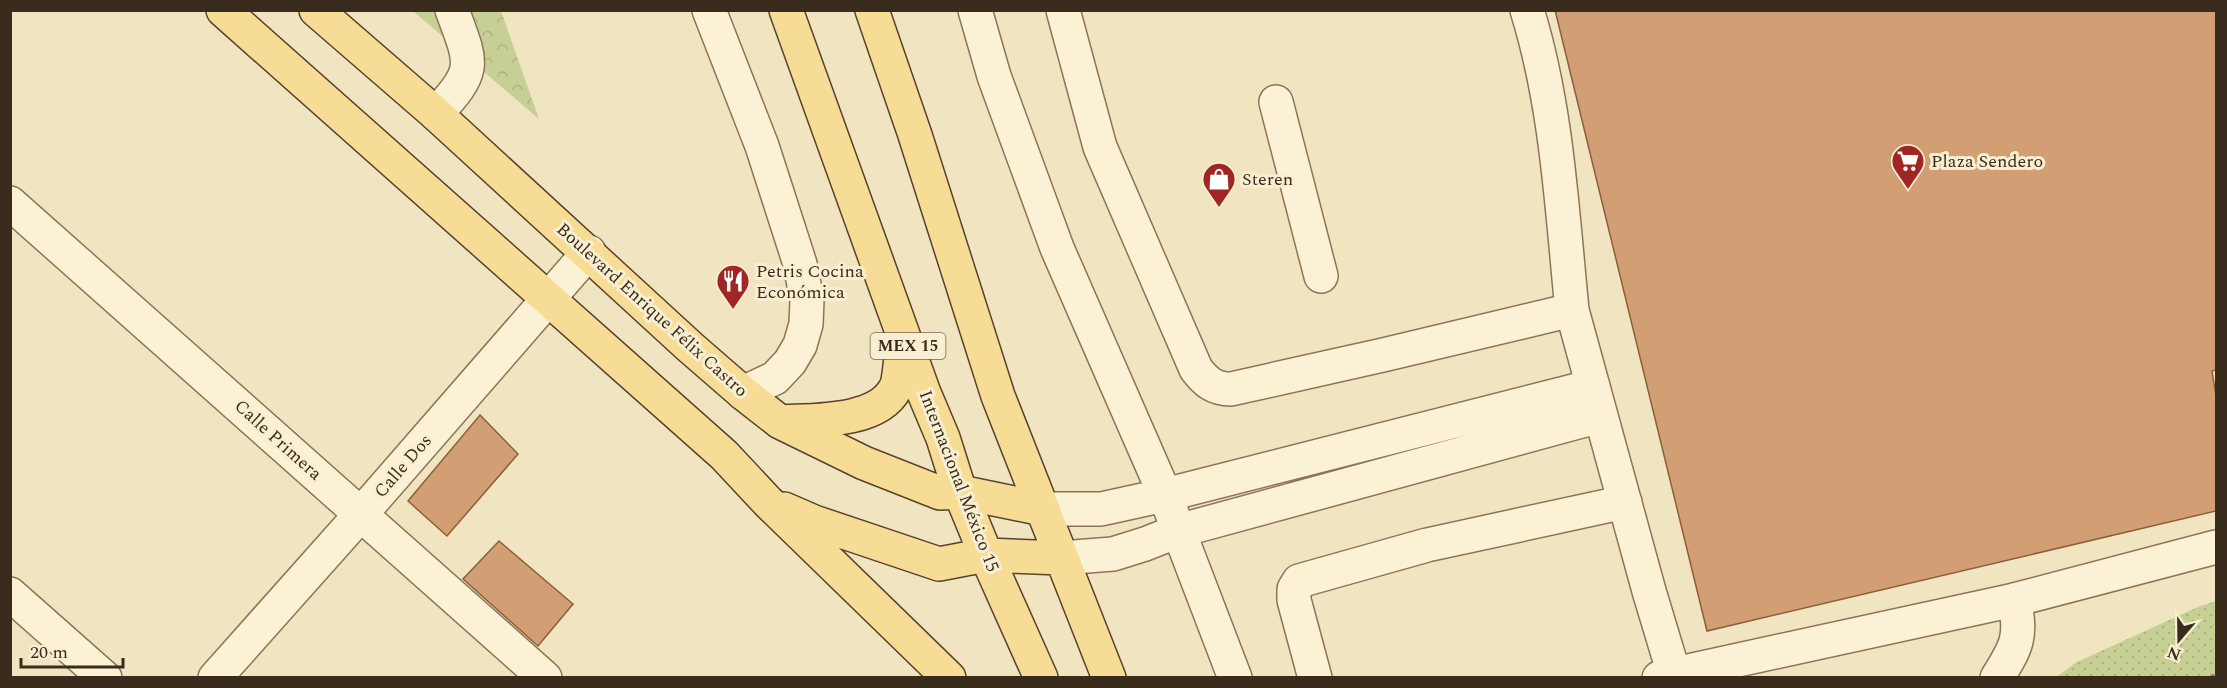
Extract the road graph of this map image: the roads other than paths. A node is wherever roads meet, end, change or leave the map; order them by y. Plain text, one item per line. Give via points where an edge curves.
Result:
1 (223, 10) edge
2 (316, 10) edge
3 (452, 10) edge
4 (709, 10) edge
5 (786, 10) edge
6 (872, 10) edge
7 (975, 10) edge
8 (1063, 10) edge
9 (1527, 10) edge
10 (1276, 102) dead end
11 (436, 114) junction
12 (10, 203) edge
13 (589, 252) junction
14 (1321, 276) dead end
15 (549, 298) junction
16 (1572, 310) junction
17 (904, 334) junction
18 (743, 393) junction
19 (1597, 401) junction
20 (780, 422) junction
21 (960, 492) junction
22 (1165, 495) junction
23 (768, 502) junction
24 (1625, 502) junction
25 (1043, 509) junction
26 (361, 514) junction
27 (1178, 531) junction
28 (2217, 547) edge
29 (986, 555) junction
30 (1061, 558) junction
31 (10, 594) edge
32 (2014, 600) junction
33 (1683, 674) edge
34 (105, 678) edge
35 (215, 678) edge
36 (545, 678) edge
37 (949, 678) edge
38 (1041, 678) edge
39 (1109, 678) edge
40 (1235, 678) edge
41 (1315, 678) edge
42 (1998, 678) edge

1 - 15 main road
2 - 11 main road, Boulevard Enrique Félix Castro
3 - 11 street via 467,51 468,68 456,92
4 - 18 street via 762,146 800,264 807,300 806,324 790,362 775,378
5 - 17 main road, Internacional México 15 / MEX 15
6 - 25 main road via 998,396
7 - 22 street via 994,76 1058,248
8 - 16 street via 1100,147 1196,369 1205,381 1219,389 1231,389
9 - 16 street via 1552,122
10 - 14 street
11 - 13 main road, Boulevard Enrique Félix Castro
12 - 26 street, Calle Primera
13 - 15 street, Calle Dos
13 - 18 main road, Boulevard Enrique Félix Castro
15 - 23 main road via 724,455
15 - 26 street, Calle Dos
16 - 19 street
17 - 20 main road via 896,388 881,404 857,415
17 - 21 main road, Internacional México 15 / MEX 15
18 - 20 main road, Boulevard Enrique Félix Castro
19 - 22 street
19 - 24 street
19 - 27 street
20 - 21 main road, Boulevard Enrique Félix Castro via 864,463 940,493
21 - 25 main road, Boulevard Enrique Félix Castro
21 - 29 main road, Internacional México 15 / MEX 15
22 - 25 street via 1101,509
22 - 27 street
23 - 29 main road via 814,522 939,564
23 - 37 main road
24 - 33 street via 1649,591
24 - 41 street via 1427,545 1299,581 1294,600
25 - 30 main road
26 - 35 street, Calle Dos
26 - 36 street, Calle Primera
27 - 30 street via 1113,554
27 - 40 street
28 - 32 street
29 - 30 main road
29 - 38 main road, Internacional México 15 / MEX 15
30 - 39 main road
31 - 34 street
32 - 33 street
32 - 42 street via 2020,631

